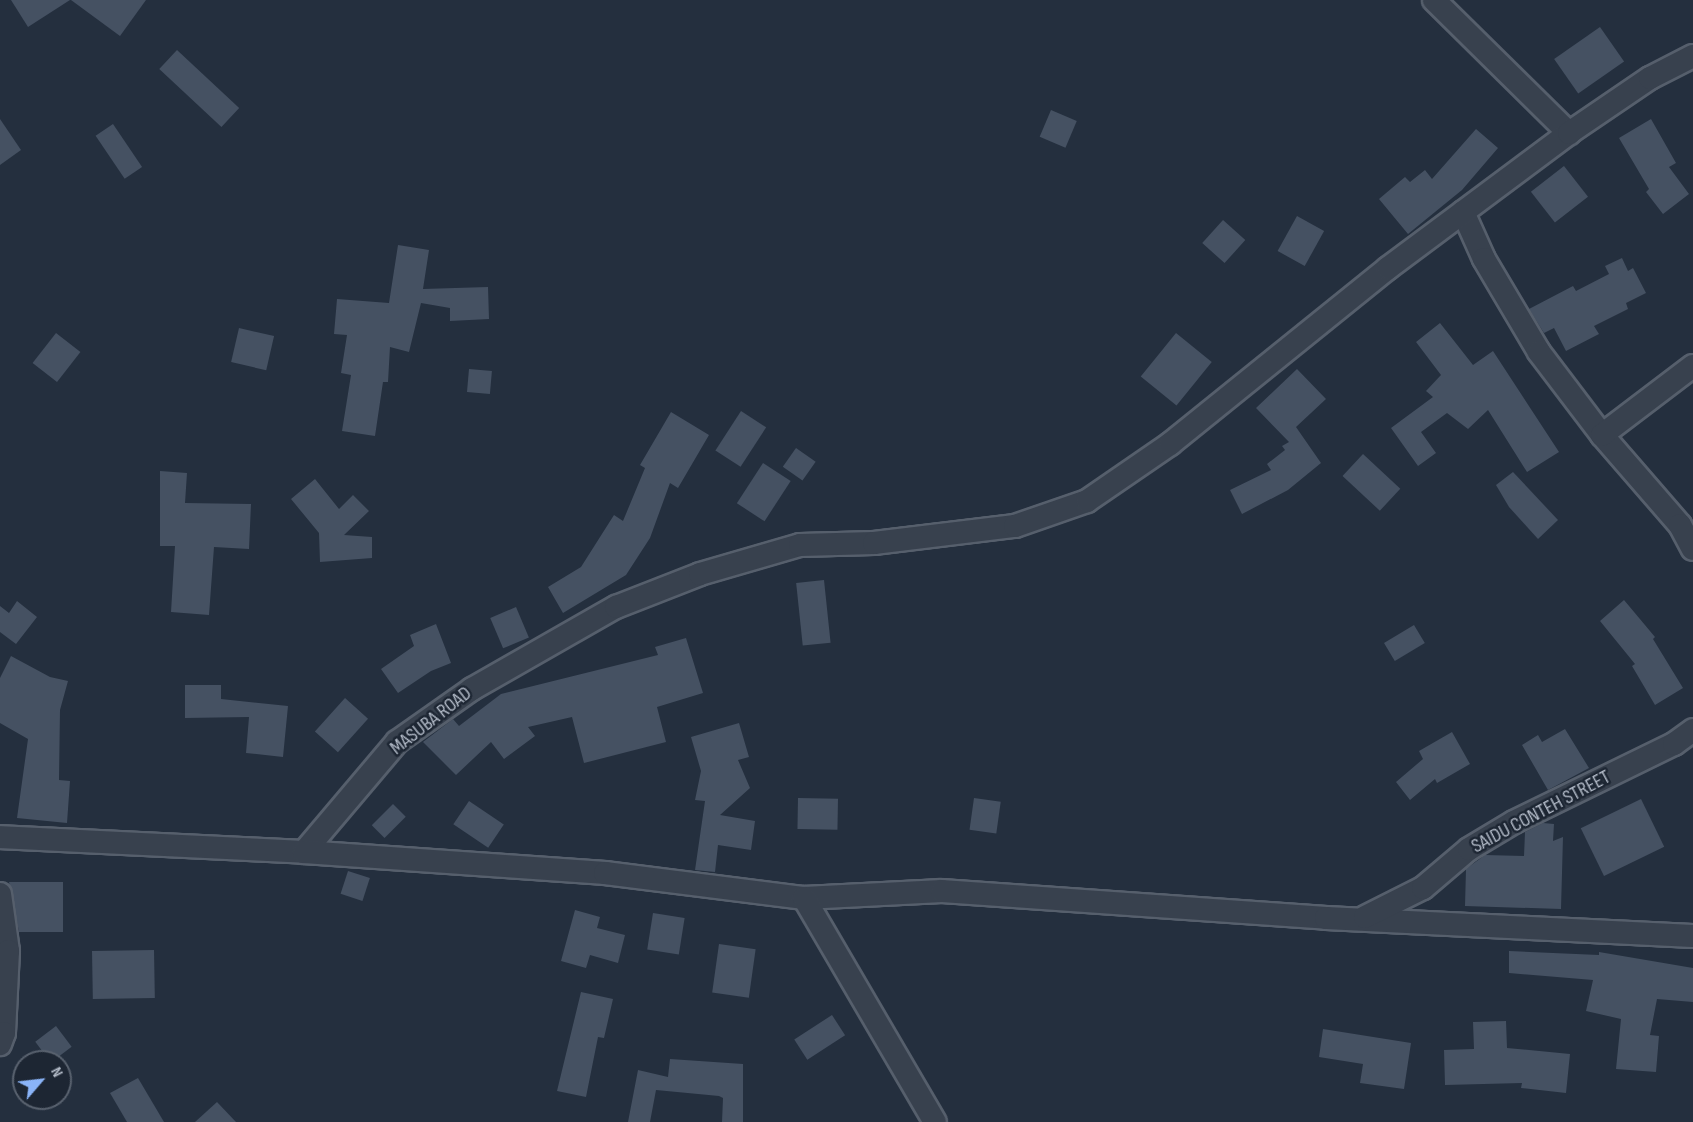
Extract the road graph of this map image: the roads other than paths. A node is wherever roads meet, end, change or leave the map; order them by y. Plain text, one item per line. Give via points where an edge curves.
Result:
1 (1434, 0) edge
2 (1693, 56) edge
3 (1569, 133) junction
4 (1463, 212) junction
5 (1693, 366) edge
6 (1602, 435) junction
7 (1693, 549) edge
8 (1693, 730) edge
9 (0, 837) edge
10 (304, 852) junction
11 (0, 894) edge
12 (804, 898) junction
13 (1362, 919) junction
14 (1693, 936) edge
15 (0, 1044) edge
16 (935, 1122) edge

1 - 3 street
2 - 3 street, MASUBA ROAD via 1650,78
3 - 4 street, MASUBA ROAD
4 - 6 street via 1485,259 1539,352
4 - 10 street, MASUBA ROAD via 1170,444 1087,501 1015,526 874,543 800,545 700,574 616,607 535,650 397,742
5 - 6 street
6 - 7 street via 1680,525
8 - 13 street, SAIDU CONTEH STREET via 1674,744 1515,822 1469,849 1423,888
9 - 10 street
10 - 12 street via 605,873
11 - 15 street via 8,951 4,1033
12 - 13 street via 942,891
12 - 16 street
13 - 14 street

